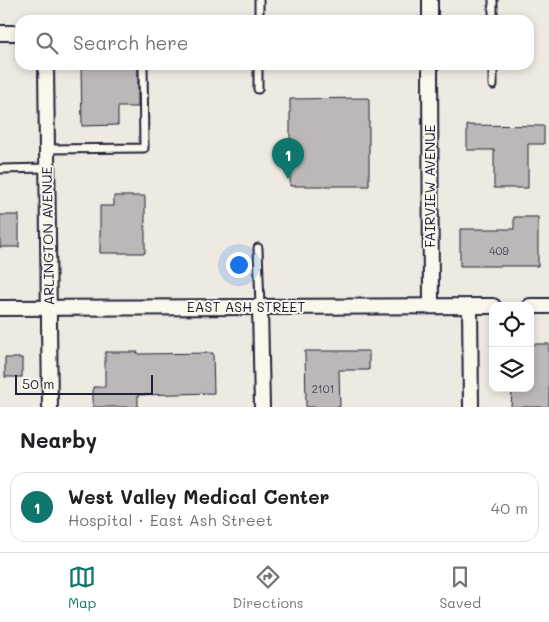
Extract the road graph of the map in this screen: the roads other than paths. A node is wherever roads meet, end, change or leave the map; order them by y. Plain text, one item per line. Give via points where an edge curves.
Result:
1 (259, 0) edge
2 (430, 0) edge
3 (493, 0) edge
4 (259, 15) edge
5 (430, 15) edge
6 (493, 15) edge
7 (0, 33) edge
8 (15, 33) edge
9 (46, 70) edge
10 (143, 70) edge
11 (258, 70) edge
12 (430, 70) edge
13 (493, 70) edge
14 (493, 85) dead end
15 (258, 90) dead end
16 (47, 148) junction
17 (0, 168) edge
18 (47, 168) junction
19 (258, 248) dead end
20 (430, 306) junction
21 (470, 306) junction
22 (489, 306) edge
23 (534, 306) edge
24 (549, 306) edge
25 (48, 307) junction
26 (260, 307) junction
27 (0, 308) edge
28 (50, 407) edge
29 (262, 407) edge
30 (470, 407) edge

1 - 4 lane
2 - 5 street
3 - 6 lane
7 - 8 street
9 - 16 street, ARLINGTON AVENUE
10 - 16 lane via 144,148
11 - 15 lane
12 - 20 street, FAIRVIEW AVENUE
13 - 14 lane
16 - 18 street, ARLINGTON AVENUE
17 - 18 lane
18 - 25 street, ARLINGTON AVENUE
19 - 26 lane
20 - 21 street, EAST ASH STREET
20 - 26 street, EAST ASH STREET
21 - 22 street, EAST ASH STREET
21 - 30 street
23 - 24 street
25 - 26 street, EAST ASH STREET
25 - 27 street, EAST ASH STREET
25 - 28 street, ARLINGTON AVENUE
26 - 29 street

